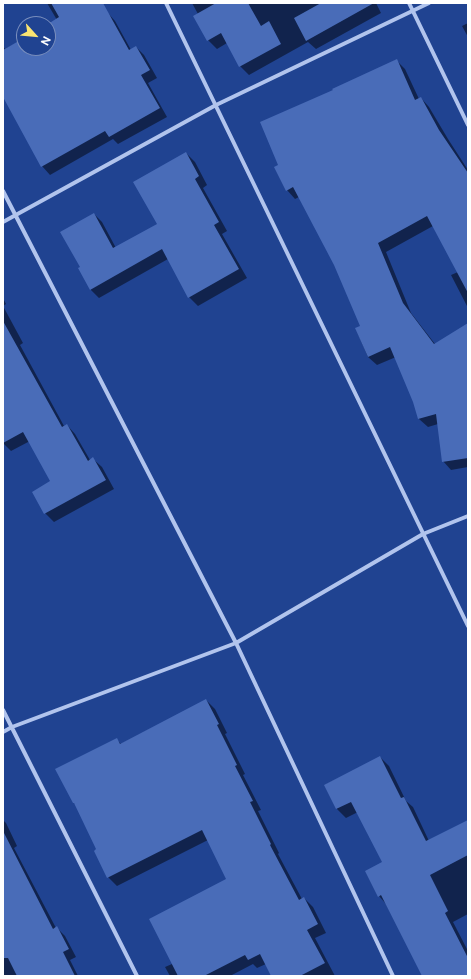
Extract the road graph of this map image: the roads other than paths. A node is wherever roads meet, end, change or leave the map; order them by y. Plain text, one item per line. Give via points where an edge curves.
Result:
1 (166, 3) edge
2 (409, 3) edge
3 (429, 3) edge
4 (413, 11) junction
5 (216, 105) junction
6 (468, 125) edge
7 (3, 191) edge
8 (15, 215) junction
9 (3, 222) edge
10 (468, 516) edge
11 (423, 534) junction
12 (468, 626) edge
13 (236, 643) junction
14 (3, 710) edge
15 (12, 727) junction
16 (3, 732) edge
17 (137, 976) edge
18 (393, 976) edge

1 - 5 street
2 - 4 street
3 - 4 street
4 - 5 street
4 - 6 street
5 - 8 street
5 - 11 street
7 - 8 street
8 - 9 street
8 - 13 street
10 - 11 street
11 - 12 street
11 - 13 street
13 - 15 street
13 - 18 street
14 - 15 street
15 - 16 street
15 - 17 street

